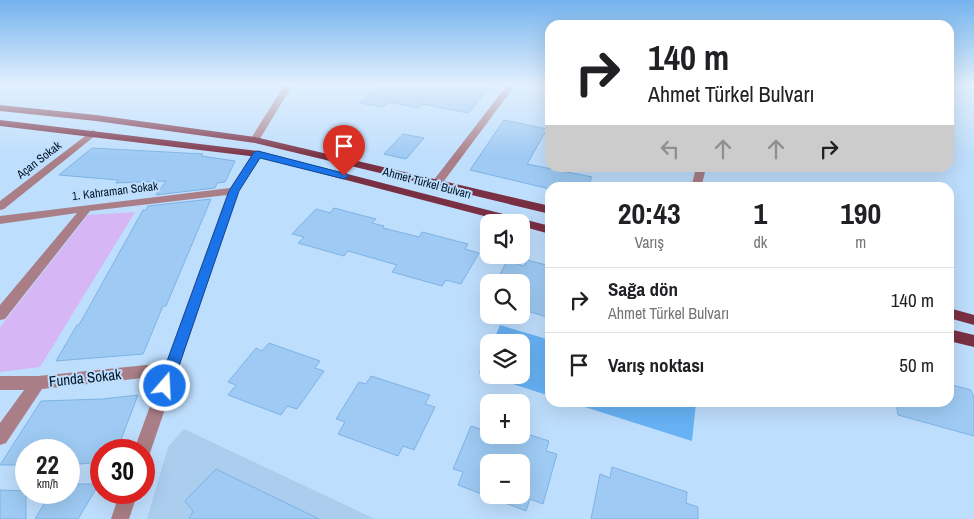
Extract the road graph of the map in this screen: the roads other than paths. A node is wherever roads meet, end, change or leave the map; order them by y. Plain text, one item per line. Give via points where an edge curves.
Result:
1 (2, 108) edge
2 (274, 108) edge
3 (494, 108) edge
4 (0, 122) edge
5 (93, 133) junction
6 (255, 140) junction
7 (258, 154) junction
8 (437, 184) junction
9 (234, 191) junction
10 (1, 206) edge
11 (86, 208) junction
12 (545, 209) edge
13 (0, 220) edge
14 (545, 229) edge
15 (954, 314) edge
16 (0, 315) edge
17 (974, 320) edge
18 (954, 335) edge
19 (974, 341) edge
20 (171, 369) junction
21 (0, 383) edge
22 (38, 383) junction
23 (0, 436) edge
24 (147, 439) edge
25 (125, 504) edge
26 (120, 519) edge

1 - 6 main road, Ahmet Türkel Bulvarı
2 - 6 street
3 - 8 street
4 - 5 main road, Ahmet Türkel Bulvarı
5 - 7 main road, Ahmet Türkel Bulvarı
5 - 10 street, Açan Sokak
6 - 8 main road, Ahmet Türkel Bulvarı
7 - 9 street
7 - 14 main road, Ahmet Türkel Bulvarı
8 - 12 main road, Ahmet Türkel Bulvarı
9 - 11 street, 1. Kahraman Sokak
9 - 20 street
11 - 13 street, 1. Kahraman Sokak
11 - 16 street
15 - 17 main road
18 - 19 main road
20 - 22 street, Funda Sokak
20 - 24 street
21 - 22 street, Funda Sokak
22 - 23 street
25 - 26 street

